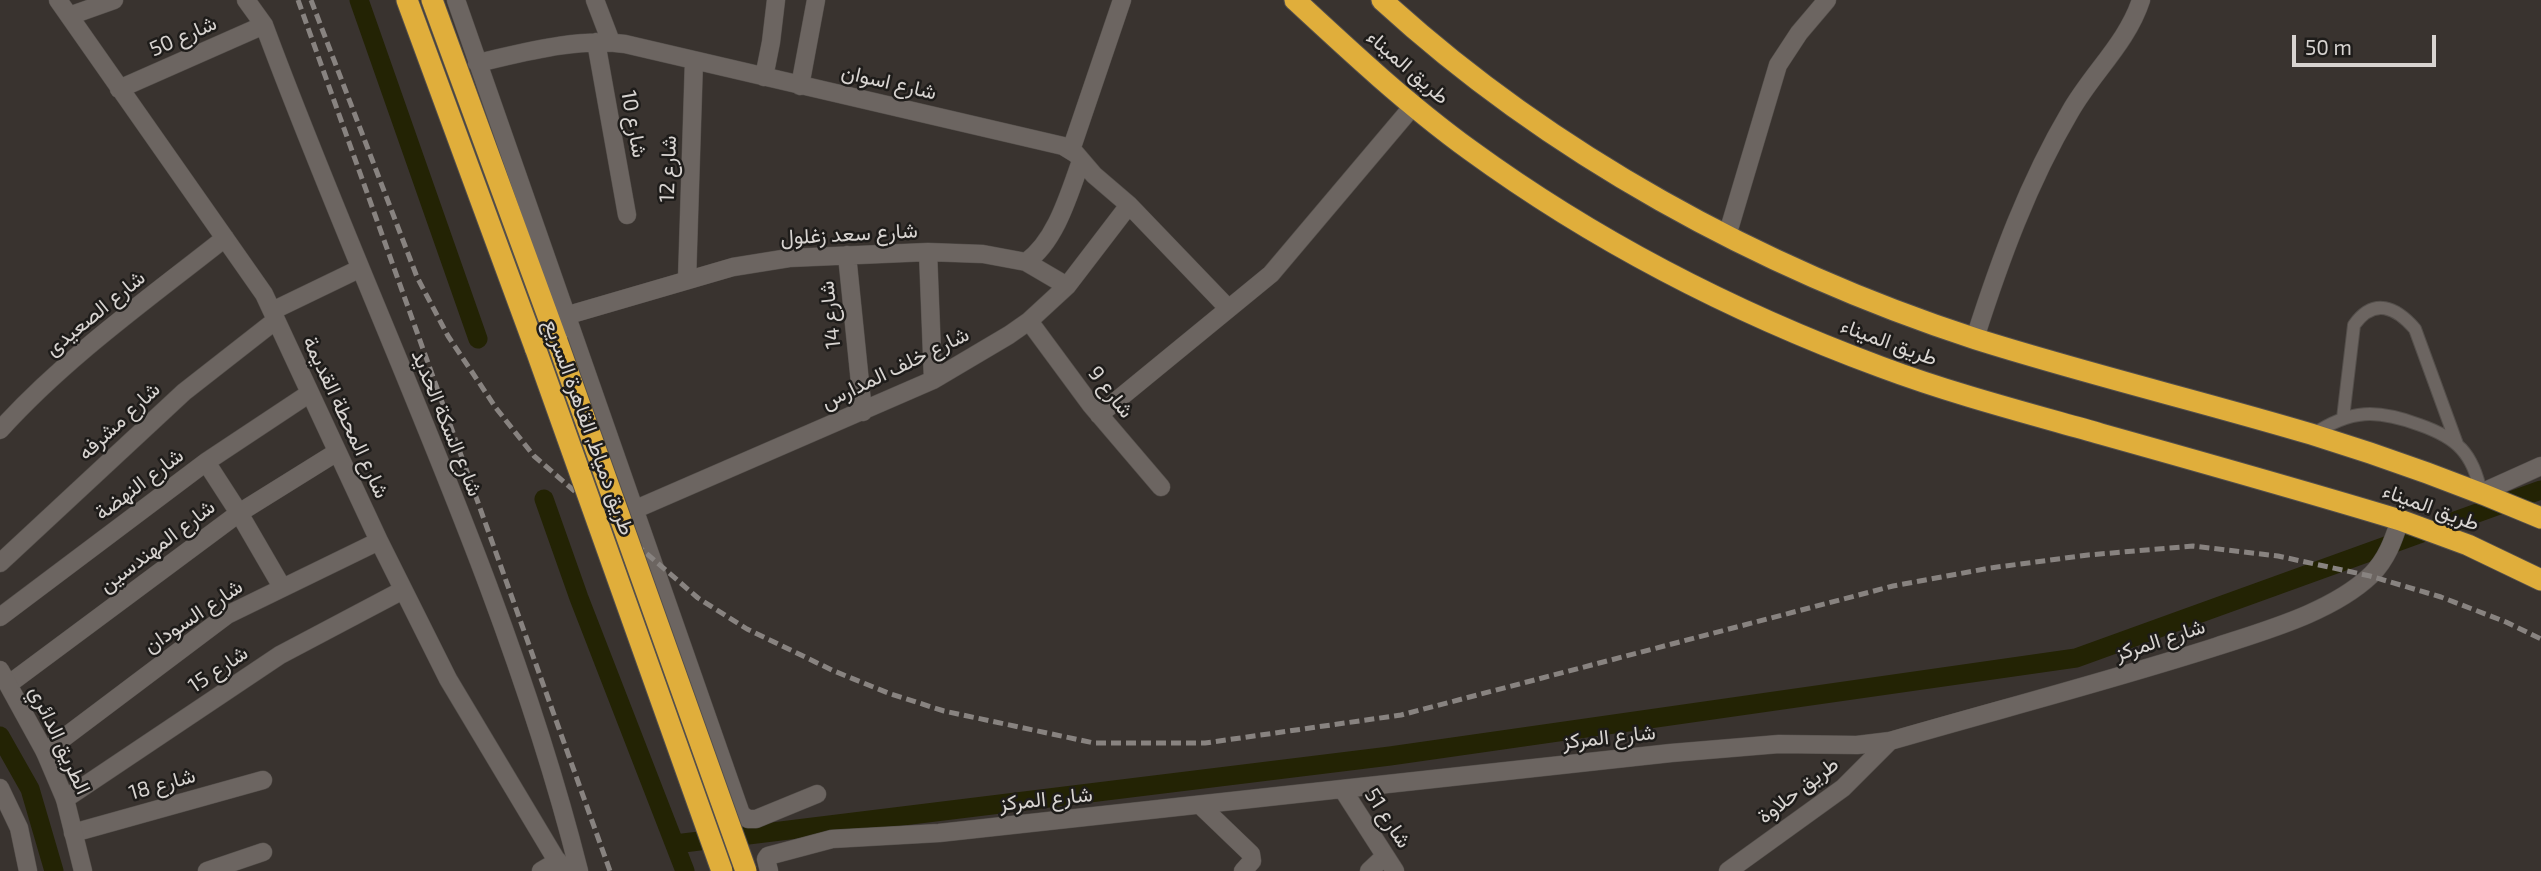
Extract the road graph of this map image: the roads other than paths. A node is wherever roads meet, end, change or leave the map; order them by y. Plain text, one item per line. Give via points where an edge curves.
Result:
1 (58, 0) edge
2 (114, 0) edge
3 (247, 0) edge
4 (407, 0) edge
5 (432, 0) edge
6 (456, 0) edge
7 (595, 0) edge
8 (776, 0) edge
9 (816, 0) edge
10 (1122, 0) edge
11 (1295, 0) edge
12 (1382, 0) edge
13 (1827, 0) edge
14 (2141, 0) edge
15 (69, 16) junction
16 (264, 25) junction
17 (603, 42) junction
18 (694, 60) junction
19 (477, 63) junction
20 (764, 77) junction
21 (800, 86) junction
22 (119, 89) junction
23 (1413, 106) junction
24 (1076, 155) junction
25 (1129, 205) junction
26 (627, 215) dead end
27 (1727, 236) junction
28 (225, 238) junction
29 (928, 252) junction
30 (847, 255) junction
31 (1026, 262) junction
32 (359, 269) junction
33 (687, 280) junction
34 (1068, 286) junction
35 (1228, 308) junction
36 (274, 316) junction
37 (565, 316) junction
38 (1029, 321) junction
39 (1975, 338) junction
40 (933, 380) junction
41 (310, 393) junction
42 (863, 412) junction
43 (1099, 415) junction
44 (2343, 418) junction
45 (0, 430) edge
46 (2312, 435) junction
47 (2457, 444) junction
48 (337, 452) junction
49 (206, 462) junction
50 (2541, 466) edge
51 (1161, 486) dead end
52 (2481, 493) junction
53 (636, 509) junction
54 (239, 513) junction
55 (2541, 518) edge
56 (2400, 520) junction
57 (379, 541) junction
58 (0, 562) edge
59 (2541, 580) edge
60 (282, 587) junction
61 (403, 590) junction
62 (0, 617) edge
63 (5, 677) edge
64 (1890, 741) junction
65 (45, 751) junction
66 (263, 780) dead end
67 (0, 788) edge
68 (1343, 790) junction
69 (817, 794) dead end
70 (65, 799) junction
71 (1200, 805) junction
72 (73, 833) junction
73 (263, 852) dead end
74 (1390, 863) edge
75 (767, 865) edge
76 (560, 866) edge
77 (28, 871) edge
78 (83, 871) edge
79 (207, 871) edge
80 (541, 871) edge
81 (579, 871) edge
82 (722, 871) edge
83 (746, 871) edge
84 (1244, 871) edge
85 (1369, 871) edge
86 (1728, 871) edge

1 - 15 street, شارع المحطة القديمة
2 - 15 street
3 - 16 street, شارع السكة الحديد
4 - 82 highway, طريق دمياط, القاهرة السريع, bridge
5 - 83 highway, طريق دمياط, القاهرة السريع, bridge
6 - 19 street
7 - 17 street, شارع 10
8 - 20 street
9 - 21 street
10 - 24 street
11 - 23 highway, طريق الميناء
12 - 27 highway, طريق الميناء via 1515,108 1572,147
13 - 27 street via 1778,65
14 - 39 street via 2129,31 2086,87 2049,147 1994,276
15 - 22 street, شارع المحطة القديمة
16 - 22 street, شارع 50
16 - 32 street, شارع السكة الحديد
17 - 18 street, شارع اسوان
17 - 19 street, شارع اسوان via 552,46
17 - 26 street, شارع 10
18 - 20 street, شارع اسوان
18 - 33 street, شارع 12
19 - 37 street
20 - 21 street, شارع اسوان
21 - 24 street, شارع اسوان via 1052,142
22 - 28 street, شارع المحطة القديمة
23 - 35 street via 1271,274
23 - 56 highway, طريق الميناء via 1480,157 1589,228 1714,296 1797,334 1968,396
24 - 25 street, شارع اسوان
24 - 31 street via 1060,217
25 - 34 street, شارع خلف المدارس
25 - 35 street, شارع اسوان
27 - 39 highway, طريق الميناء via 1813,276
28 - 36 street, شارع المحطة القديمة
28 - 45 street, شارع الصعيدى via 67,364
29 - 30 street, شارع سعد زغلول
29 - 31 street, شارع سعد زغلول via 983,254
29 - 40 street
30 - 33 street, شارع سعد زغلول via 761,262
30 - 42 street, شارع 14
31 - 34 street, شارع سعد زغلول
32 - 36 street, شارع مشرفه
32 - 81 street, شارع السكة الحديد via 497,609 560,795
33 - 37 street, شارع سعد زغلول
34 - 38 street, شارع خلف المدارس
35 - 43 street
36 - 41 street, شارع المحطة القديمة
36 - 58 street, شارع مشرفه via 184,392
37 - 53 street
38 - 40 street, شارع خلف المدارس
38 - 43 street, شارع 9
39 - 46 highway, طريق الميناء
40 - 42 street, شارع خلف المدارس
41 - 48 street, شارع المحطة القديمة
41 - 49 street, شارع النهضة
42 - 53 street, شارع خلف المدارس
43 - 51 street, شارع 9
44 - 46 lane
44 - 47 lane via 2371,412 2392,414 2442,433
44 - 47 lane via 2354,325 2371,310 2386,308 2403,315 2415,329
46 - 52 highway, طريق الميناء
47 - 52 lane via 2477,474
48 - 54 street, شارع المهندسين
48 - 57 street, شارع المحطة القديمة
49 - 54 street
49 - 62 street, شارع النهضة
50 - 52 street
52 - 55 highway, طريق الميناء
53 - 69 street via 741,814 756,819
54 - 60 street
54 - 63 street, شارع المهندسين
56 - 59 highway, طريق الميناء via 2468,545
56 - 64 street, شارع المركز via 2388,555 2370,576 2311,612 2121,677
57 - 60 street, شارع السودان
57 - 61 street, شارع المحطة القديمة
60 - 65 street, شارع السودان via 220,620
61 - 70 street, شارع 15 via 280,655
61 - 76 street, شارع المحطة القديمة via 448,679
63 - 65 street, الطريق الدائري
64 - 68 street, شارع المركز via 1671,753
64 - 86 street, طريق حلاوة via 1843,788
65 - 70 street, الطريق الدائري
66 - 72 street, شارع 18
67 - 77 street via 19,828
68 - 71 street, شارع المركز
68 - 74 street, شارع 51
70 - 72 street, الطريق الدائري
71 - 75 street, شارع المركز via 940,833 832,839 773,854
71 - 84 street via 1251,854 1252,861
72 - 78 street, الطريق الدائري
73 - 79 street
74 - 85 street
76 - 80 street

